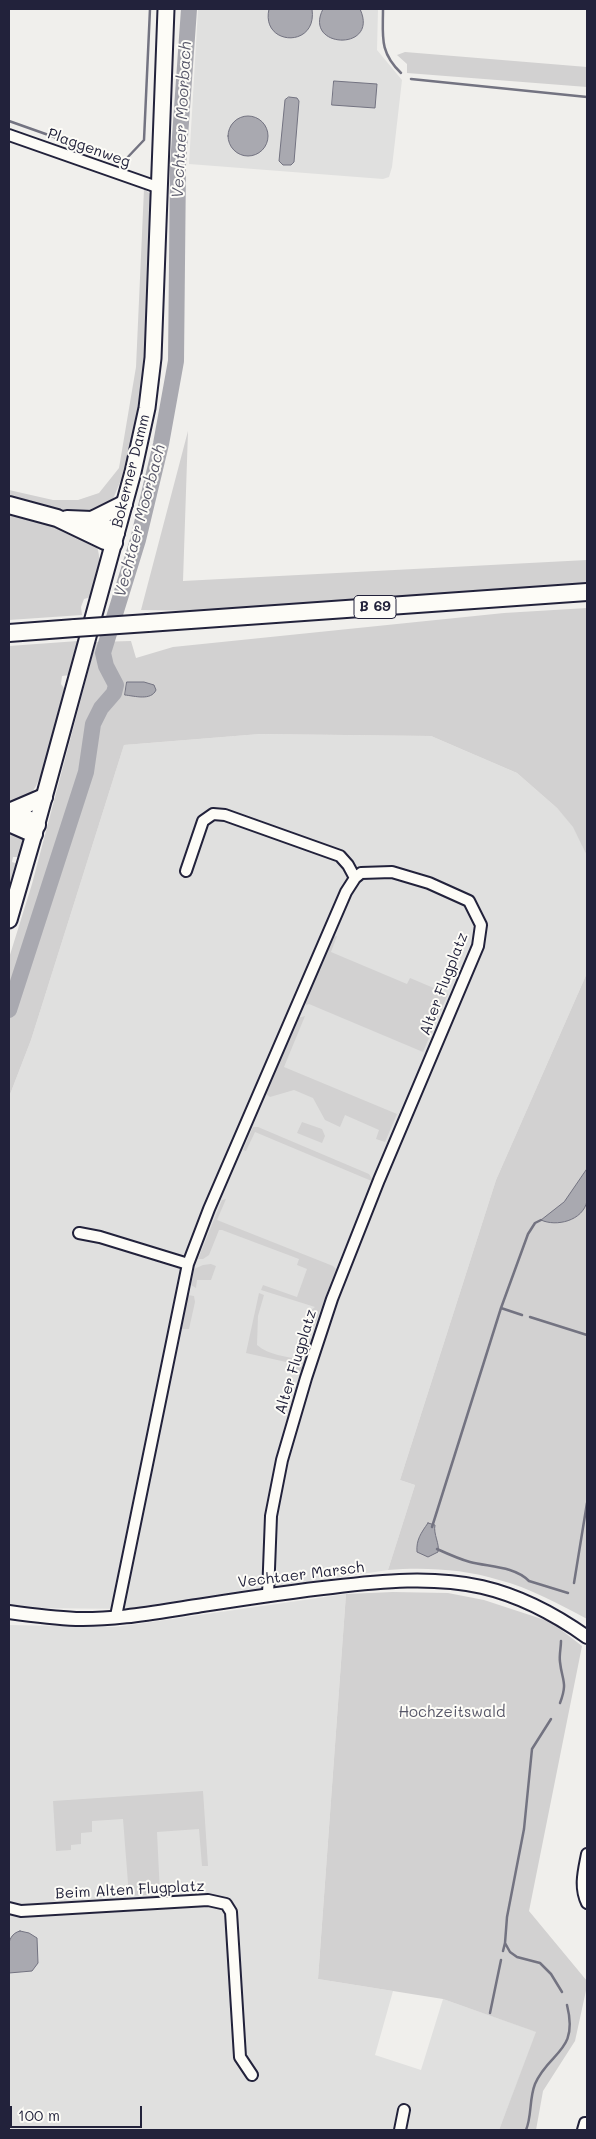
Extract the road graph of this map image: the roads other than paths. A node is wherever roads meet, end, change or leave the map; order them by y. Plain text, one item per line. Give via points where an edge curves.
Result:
1 (166, 9) edge
2 (9, 135) edge
3 (160, 188) junction
4 (124, 504) junction
5 (9, 505) edge
6 (58, 518) junction
7 (92, 520) junction
8 (115, 538) junction
9 (587, 592) edge
10 (9, 627) edge
11 (31, 632) junction
12 (9, 634) edge
13 (44, 797) junction
14 (9, 812) edge
15 (9, 823) edge
16 (36, 829) junction
17 (186, 871) dead end
18 (354, 878) junction
19 (9, 920) edge
20 (79, 1233) dead end
21 (188, 1264) junction
22 (268, 1594) junction
23 (9, 1612) edge
24 (116, 1616) junction
25 (587, 1637) edge
26 (587, 1854) edge
27 (587, 1903) edge
28 (9, 1908) edge
29 (252, 2075) dead end
30 (404, 2110) dead end
31 (587, 2123) edge
32 (400, 2130) edge
33 (583, 2130) edge

1 - 3 main road, Bokerner Damm
2 - 3 street, Plaggenweg
3 - 4 main road, Bokerner Damm via 151,374 141,439
4 - 7 main road
4 - 8 main road, Bokerner Damm
5 - 6 main road
6 - 7 main road
6 - 8 main road via 105,541
7 - 8 main road
8 - 13 main road, Bokerner Damm
9 - 11 main road, B 69, bridge
10 - 11 main road
11 - 12 main road, B 69
13 - 14 main road
13 - 16 main road, Bokerner Damm
14 - 16 main road via 23,816
15 - 16 main road
16 - 19 main road, Bokerner Damm
17 - 18 street via 203,821 213,814 224,815 340,856
18 - 21 street via 329,928
18 - 22 street, Alter Flugplatz via 361,873 384,872 429,883 469,901 481,926 478,946 379,1180 332,1298 308,1370 282,1460 271,1516
20 - 21 street
21 - 24 street
22 - 24 street, Vechtaer Marsch
22 - 25 street, Vechtaer Marsch via 374,1582 440,1581 482,1587 516,1598 561,1618
23 - 24 street, Vechtaer Marsch via 78,1619
26 - 27 street via 583,1886
28 - 29 street, Beim Alten Flugplatz via 21,1911 208,1900 226,1904 231,1912 240,2057
30 - 32 street
31 - 33 street

